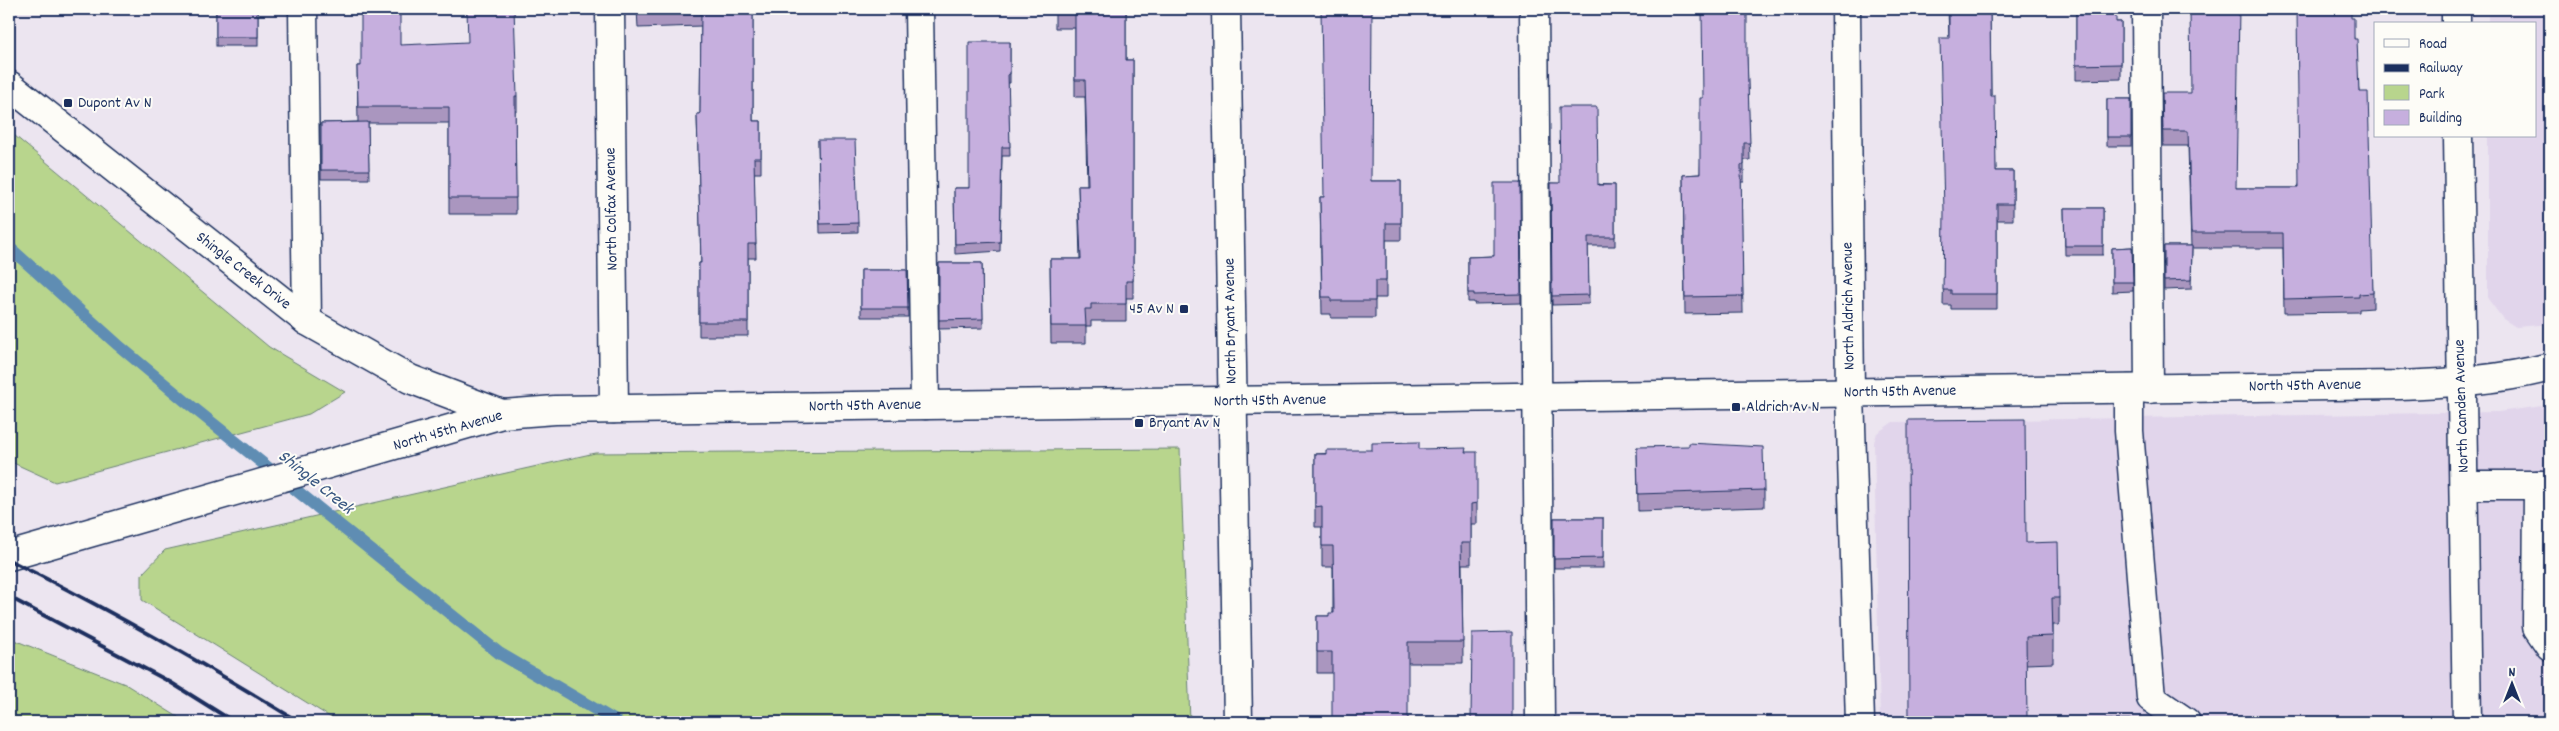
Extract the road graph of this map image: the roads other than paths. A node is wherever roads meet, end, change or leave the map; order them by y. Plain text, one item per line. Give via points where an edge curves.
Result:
1 (303, 9) edge
2 (610, 9) edge
3 (920, 9) edge
4 (1226, 9) edge
5 (1534, 9) edge
6 (1846, 9) edge
7 (2146, 9) edge
8 (2456, 9) edge
9 (2456, 22) edge
10 (9, 85) edge
11 (2458, 138) edge
12 (307, 322) junction
13 (2550, 367) edge
14 (2462, 383) junction
15 (2139, 389) junction
16 (1850, 393) junction
17 (1537, 396) junction
18 (1232, 402) junction
19 (925, 405) junction
20 (614, 408) junction
21 (502, 414) junction
22 (2465, 485) junction
23 (2544, 485) edge
24 (9, 556) edge
25 (2550, 646) edge
26 (1238, 722) edge
27 (1540, 722) edge
28 (1860, 722) edge
29 (2186, 722) edge
30 (2467, 722) edge

1 - 12 street
2 - 20 street, North Colfax Avenue
3 - 19 street
4 - 18 street, North Bryant Avenue
5 - 17 street
6 - 16 street, North Aldrich Avenue
7 - 15 street
8 - 9 street
10 - 12 street, Shingle Creek Drive
11 - 14 street, North Camden Avenue
12 - 21 street, Shingle Creek Drive via 410,379
13 - 14 street, North 45th Avenue via 2517,376
14 - 15 street, North 45th Avenue
14 - 22 street, North Camden Avenue
15 - 16 street, North 45th Avenue
15 - 29 street via 2129,431 2151,698
16 - 17 street, North 45th Avenue
16 - 28 street, North Aldrich Avenue
17 - 18 street, North 45th Avenue
17 - 27 street
18 - 19 street, North 45th Avenue
18 - 26 street, North Bryant Avenue
19 - 20 street, North 45th Avenue
20 - 21 street, North 45th Avenue
21 - 24 street, North 45th Avenue
22 - 23 street
22 - 30 street, North Camden Avenue
23 - 25 street via 2537,627

